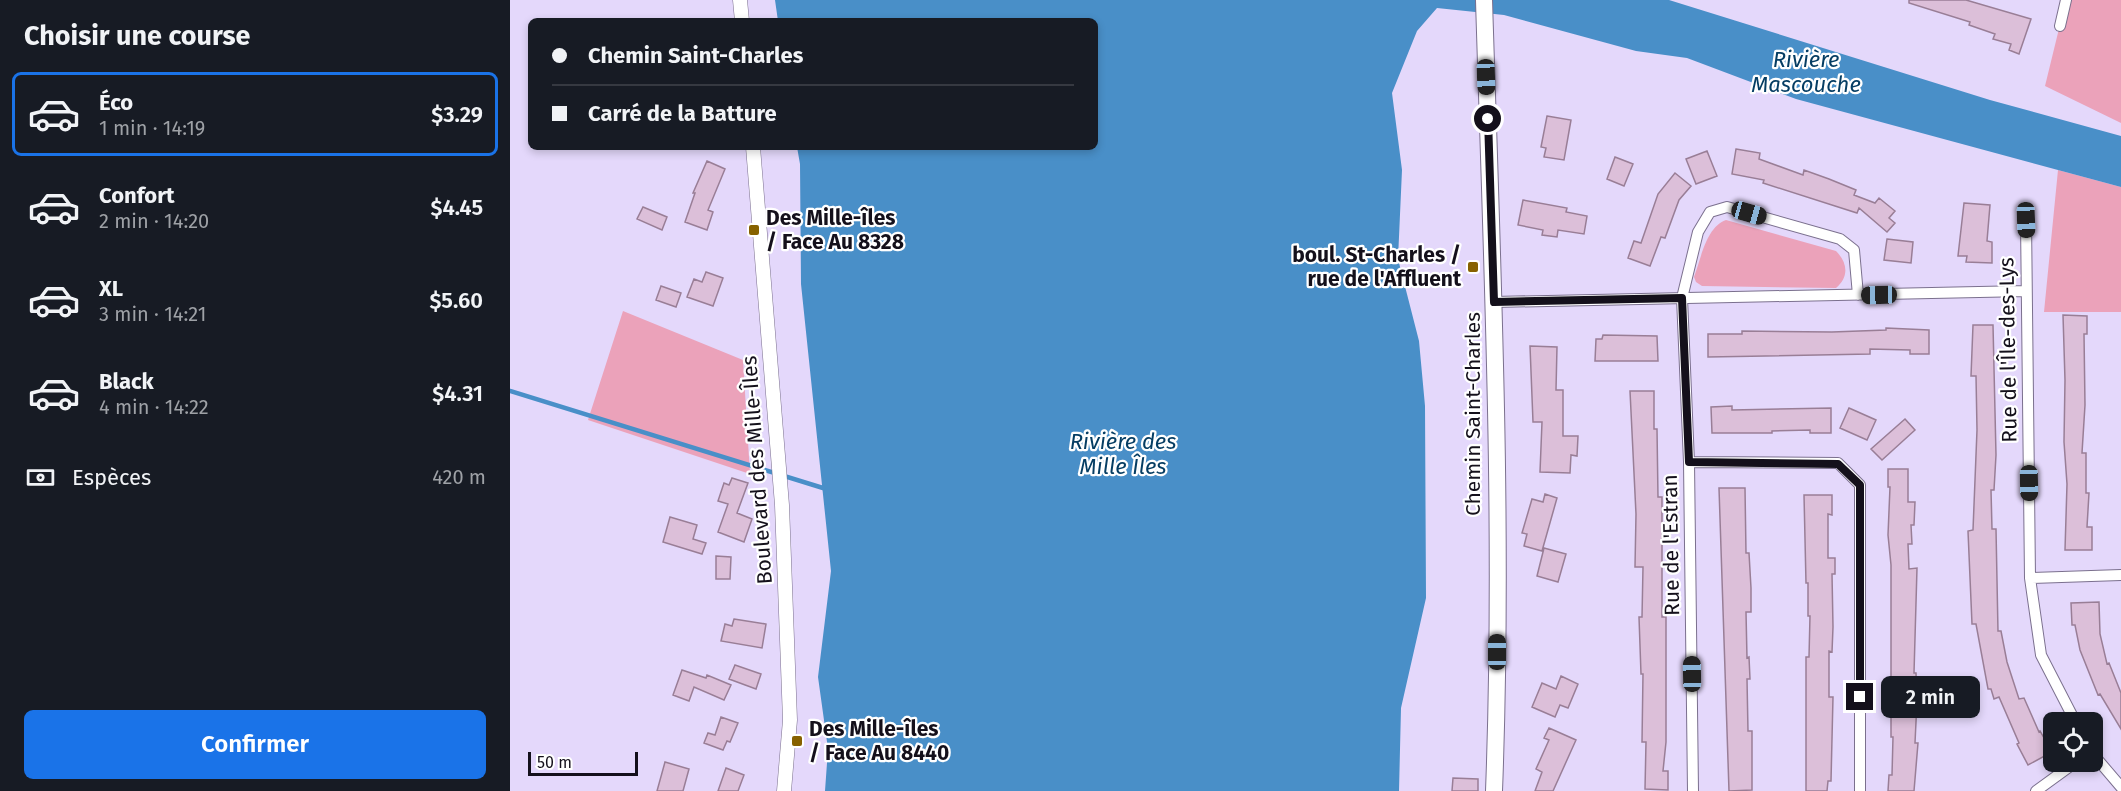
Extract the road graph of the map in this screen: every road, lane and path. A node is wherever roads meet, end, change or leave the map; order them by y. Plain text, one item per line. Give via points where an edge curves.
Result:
1 (740, 0) edge
2 (1484, 0) edge
3 (2066, 0) edge
4 (742, 18) edge
5 (2060, 26) dead end
6 (753, 150) edge
7 (2026, 220) dead end
8 (2026, 291) junction
9 (1858, 295) junction
10 (1682, 298) junction
11 (1494, 302) junction
12 (1689, 462) junction
13 (2121, 575) edge
14 (2031, 578) junction
15 (2070, 712) edge
16 (2103, 766) edge
17 (2063, 772) edge
18 (2121, 788) edge
19 (783, 791) edge
20 (1494, 791) edge
21 (1694, 791) edge
22 (1860, 791) edge
23 (2037, 791) edge

1 - 4 street
2 - 11 main road, Chemin Saint-Charles
3 - 5 street
6 - 19 street, Boulevard des Mille-Îles via 782,505 790,720
7 - 8 street, Rue de l'Île-des-Lys
8 - 9 street
8 - 14 street, Rue de l'Île-des-Lys
9 - 10 street
9 - 10 street, Rue de l'Estran via 1854,250 1840,239 1726,207 1710,212 1698,232
10 - 11 street
10 - 12 street, Rue de l'Estran
11 - 20 main road, Chemin Saint-Charles
12 - 21 street, Rue de l'Estran
12 - 22 street via 1838,464 1860,485
13 - 14 street
14 - 15 street, Rue de l'Île-des-Lys via 2041,655
16 - 18 street
17 - 23 street

